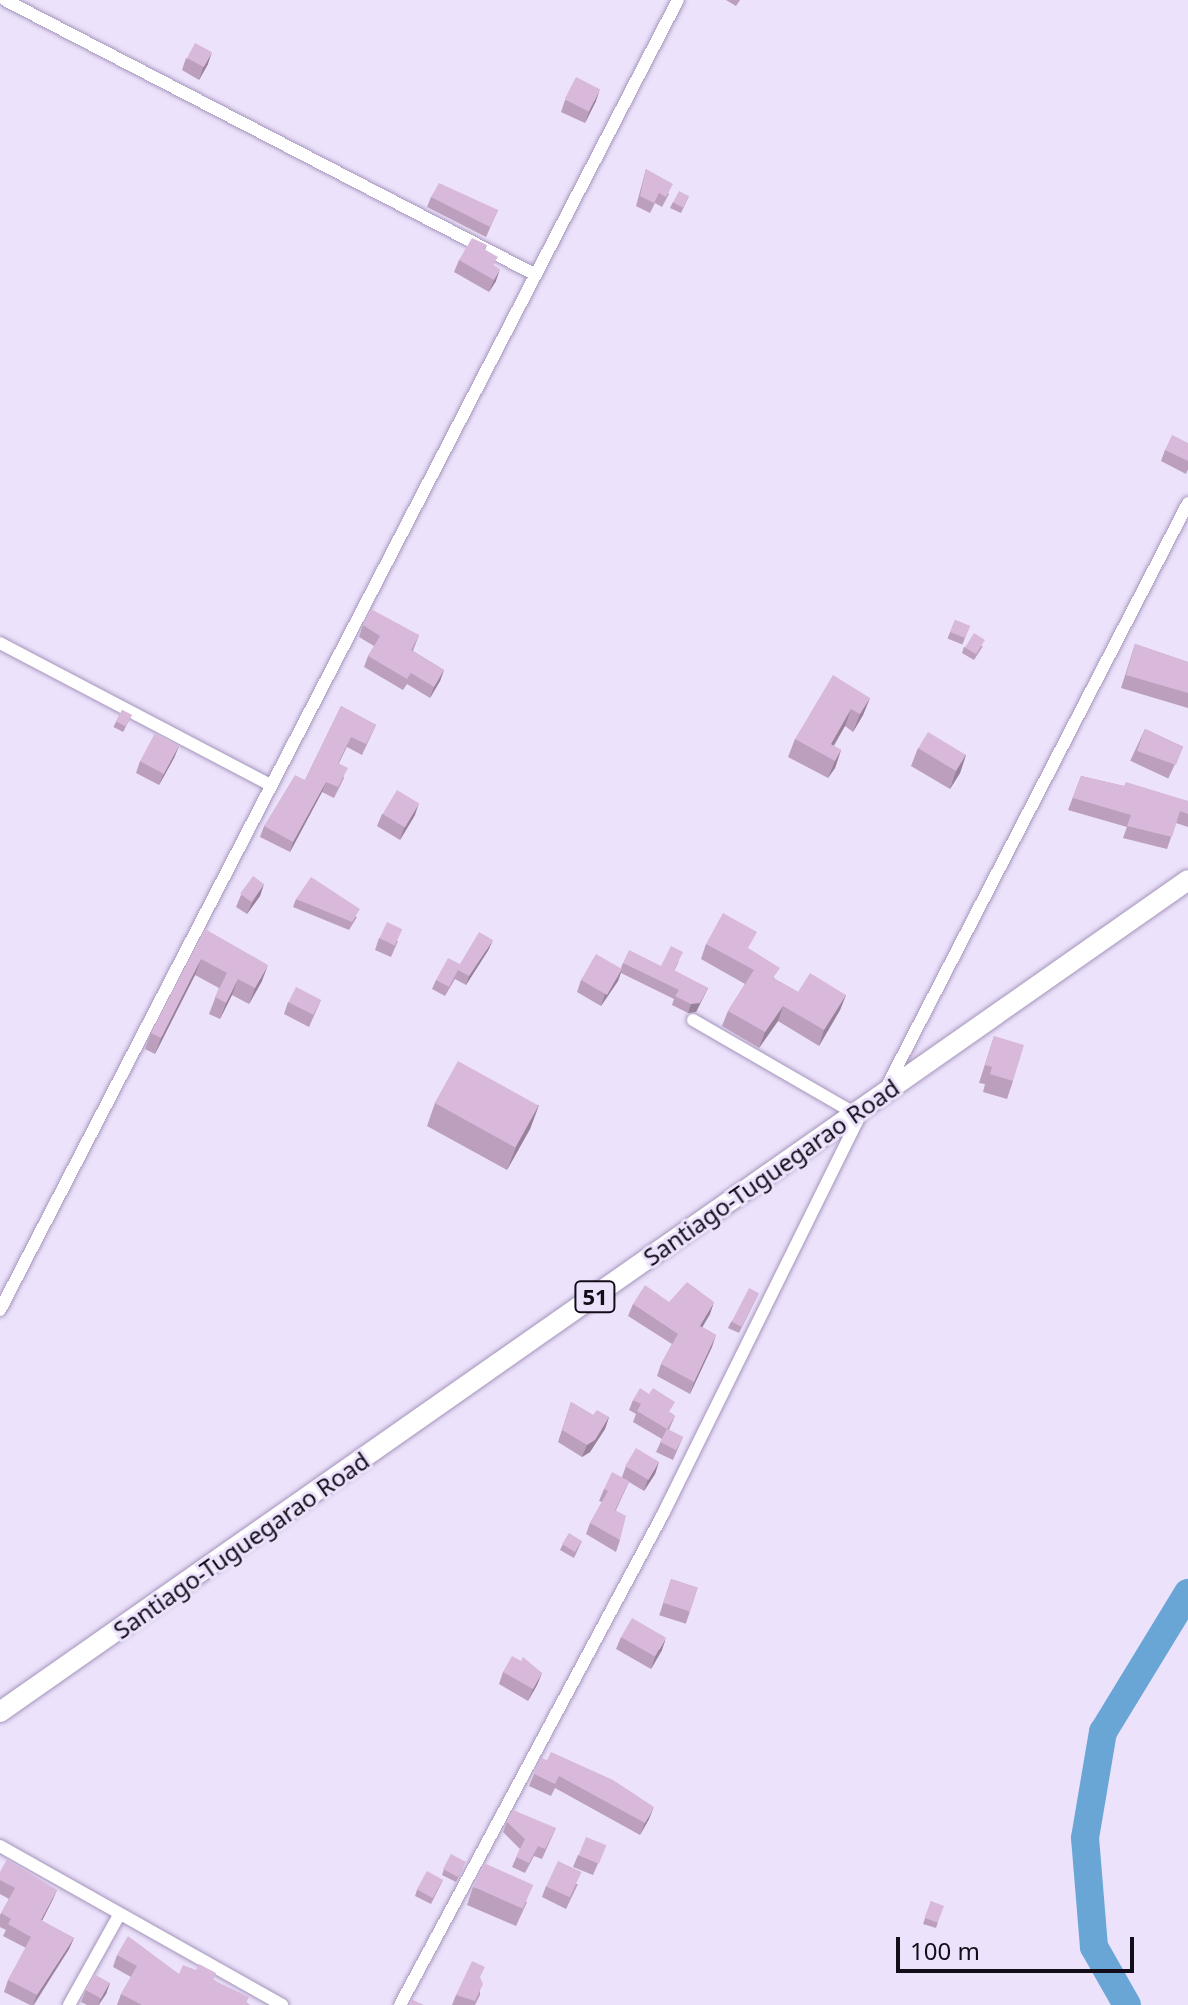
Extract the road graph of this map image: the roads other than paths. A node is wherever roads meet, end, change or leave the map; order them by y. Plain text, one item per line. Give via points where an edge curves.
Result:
1 (5, 0) edge
2 (678, 0) edge
3 (534, 274) junction
4 (1188, 503) edge
5 (0, 643) edge
6 (271, 785) junction
7 (1188, 880) edge
8 (693, 1020) dead end
9 (884, 1092) junction
10 (859, 1109) junction
11 (0, 1310) edge
12 (0, 1712) edge
13 (0, 1846) edge
14 (119, 1915) junction
15 (69, 2005) edge
16 (282, 2005) edge
17 (400, 2005) edge

1 - 3 street
2 - 3 street
3 - 6 street
4 - 9 street
5 - 6 street
6 - 11 street
7 - 9 highway, Santiago-Tuguegarao Road / 51
8 - 10 street
9 - 10 highway, Santiago-Tuguegarao Road / 51
10 - 12 highway, Santiago-Tuguegarao Road / 51
10 - 17 street via 818,1210 663,1514
13 - 14 street
14 - 15 street
14 - 16 street

